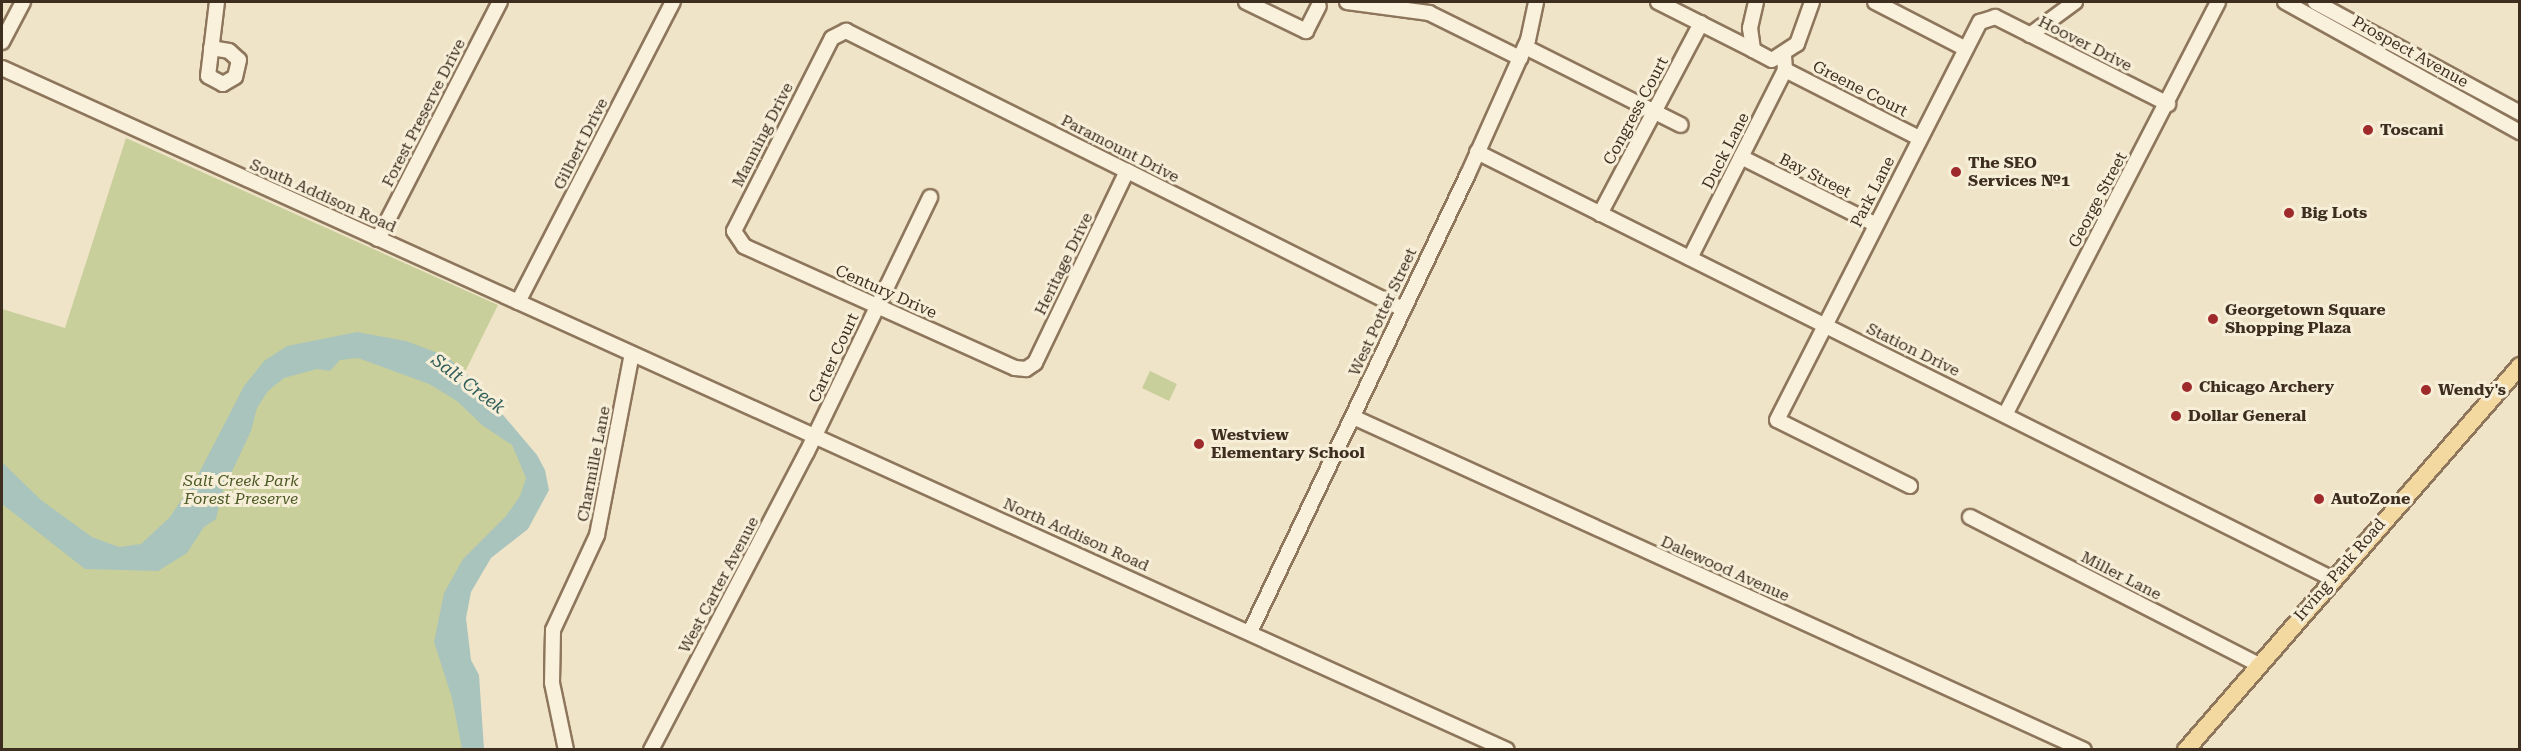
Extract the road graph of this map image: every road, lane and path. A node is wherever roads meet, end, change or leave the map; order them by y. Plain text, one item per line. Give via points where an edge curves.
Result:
1 (23, 2) edge
2 (217, 2) edge
3 (500, 2) edge
4 (673, 2) edge
5 (1246, 2) edge
6 (1347, 2) edge
7 (1536, 2) edge
8 (1658, 2) edge
9 (1756, 2) edge
10 (1812, 2) edge
11 (1875, 2) edge
12 (2075, 2) edge
13 (2218, 2) edge
14 (2285, 2) edge
15 (2315, 2) edge
16 (1319, 3) edge
17 (1987, 17) joint
18 (1701, 23) junction
19 (2030, 35) junction
20 (2, 42) edge
21 (212, 48) dead end
22 (826, 48) joint
23 (1966, 49) junction
24 (1753, 50) junction
25 (1522, 52) junction
26 (1785, 63) junction
27 (2, 68) edge
28 (2168, 104) junction
29 (1654, 112) junction
30 (2520, 114) edge
31 (1681, 125) dead end
32 (2520, 132) edge
33 (1919, 138) junction
34 (1477, 152) junction
35 (1741, 157) junction
36 (1127, 171) junction
37 (930, 197) dead end
38 (1600, 214) junction
39 (1875, 225) junction
40 (378, 239) junction
41 (736, 239) joint
42 (1690, 258) junction
43 (518, 302) junction
44 (877, 306) junction
45 (1403, 309) junction
46 (1824, 324) junction
47 (632, 354) junction
48 (2520, 366) edge
49 (1026, 369) joint
50 (2006, 413) junction
51 (1353, 417) junction
52 (815, 435) junction
53 (1910, 486) dead end
54 (1970, 517) dead end
55 (2333, 579) junction
56 (1250, 632) junction
57 (2257, 664) junction
58 (566, 750) edge
59 (651, 750) edge
60 (1507, 750) edge
61 (2084, 750) edge
62 (2186, 750) edge

1 - 20 street
2 - 21 street
3 - 40 street, Forest Preserve Drive
4 - 43 street, Gilbert Drive
5 - 16 street via 1306,31
6 - 25 street via 1429,13
7 - 25 street, West Potter Street
8 - 18 street, Greene Court
9 - 24 street via 1750,28
10 - 26 street, Duck Lane via 1797,44
11 - 23 street
12 - 19 street
13 - 28 street, George Street
14 - 32 street, Prospect Avenue
15 - 30 street, Prospect Avenue
17 - 19 street, Hoover Drive
17 - 23 street, Park Lane
18 - 24 street, Greene Court
18 - 29 street, Congress Court
19 - 28 street, Hoover Drive
22 - 36 street, Paramount Drive via 838,32 846,31
22 - 41 street, Manning Drive via 738,217
23 - 33 street, Park Lane
24 - 26 street, Greene Court
25 - 29 street
25 - 34 street, West Potter Street
26 - 33 street, Greene Court
26 - 35 street, Duck Lane
27 - 40 street, South Addison Road
28 - 50 street, George Street
29 - 31 street
29 - 38 street, Congress Court
33 - 39 street, Park Lane
34 - 38 street, Station Drive
34 - 45 street, West Potter Street
35 - 39 street, Bay Street
35 - 42 street, Duck Lane
36 - 45 street, Paramount Drive
36 - 49 street, Heritage Drive via 1035,363
37 - 44 street, Carter Court
38 - 42 street, Station Drive
39 - 46 street, Park Lane
40 - 43 street, South Addison Road
41 - 44 street, Century Drive
42 - 46 street, Station Drive
43 - 47 street, South Addison Road
44 - 49 street, Century Drive via 1015,368
44 - 52 street, Carter Court
45 - 51 street, West Potter Street
46 - 50 street, Station Drive
46 - 53 street, Park Lane via 1777,420
47 - 52 street, North Addison Road
47 - 58 street, Charmille Lane via 602,519 553,630 552,682
48 - 55 main road, Irving Park Road
50 - 55 street, Station Drive
51 - 56 street, West Potter Street
51 - 61 street, Dalewood Avenue
52 - 56 street, North Addison Road
52 - 59 street, West Carter Avenue
54 - 57 street, Miller Lane
55 - 57 main road, Irving Park Road
56 - 60 street, North Addison Road
57 - 62 main road, Irving Park Road

